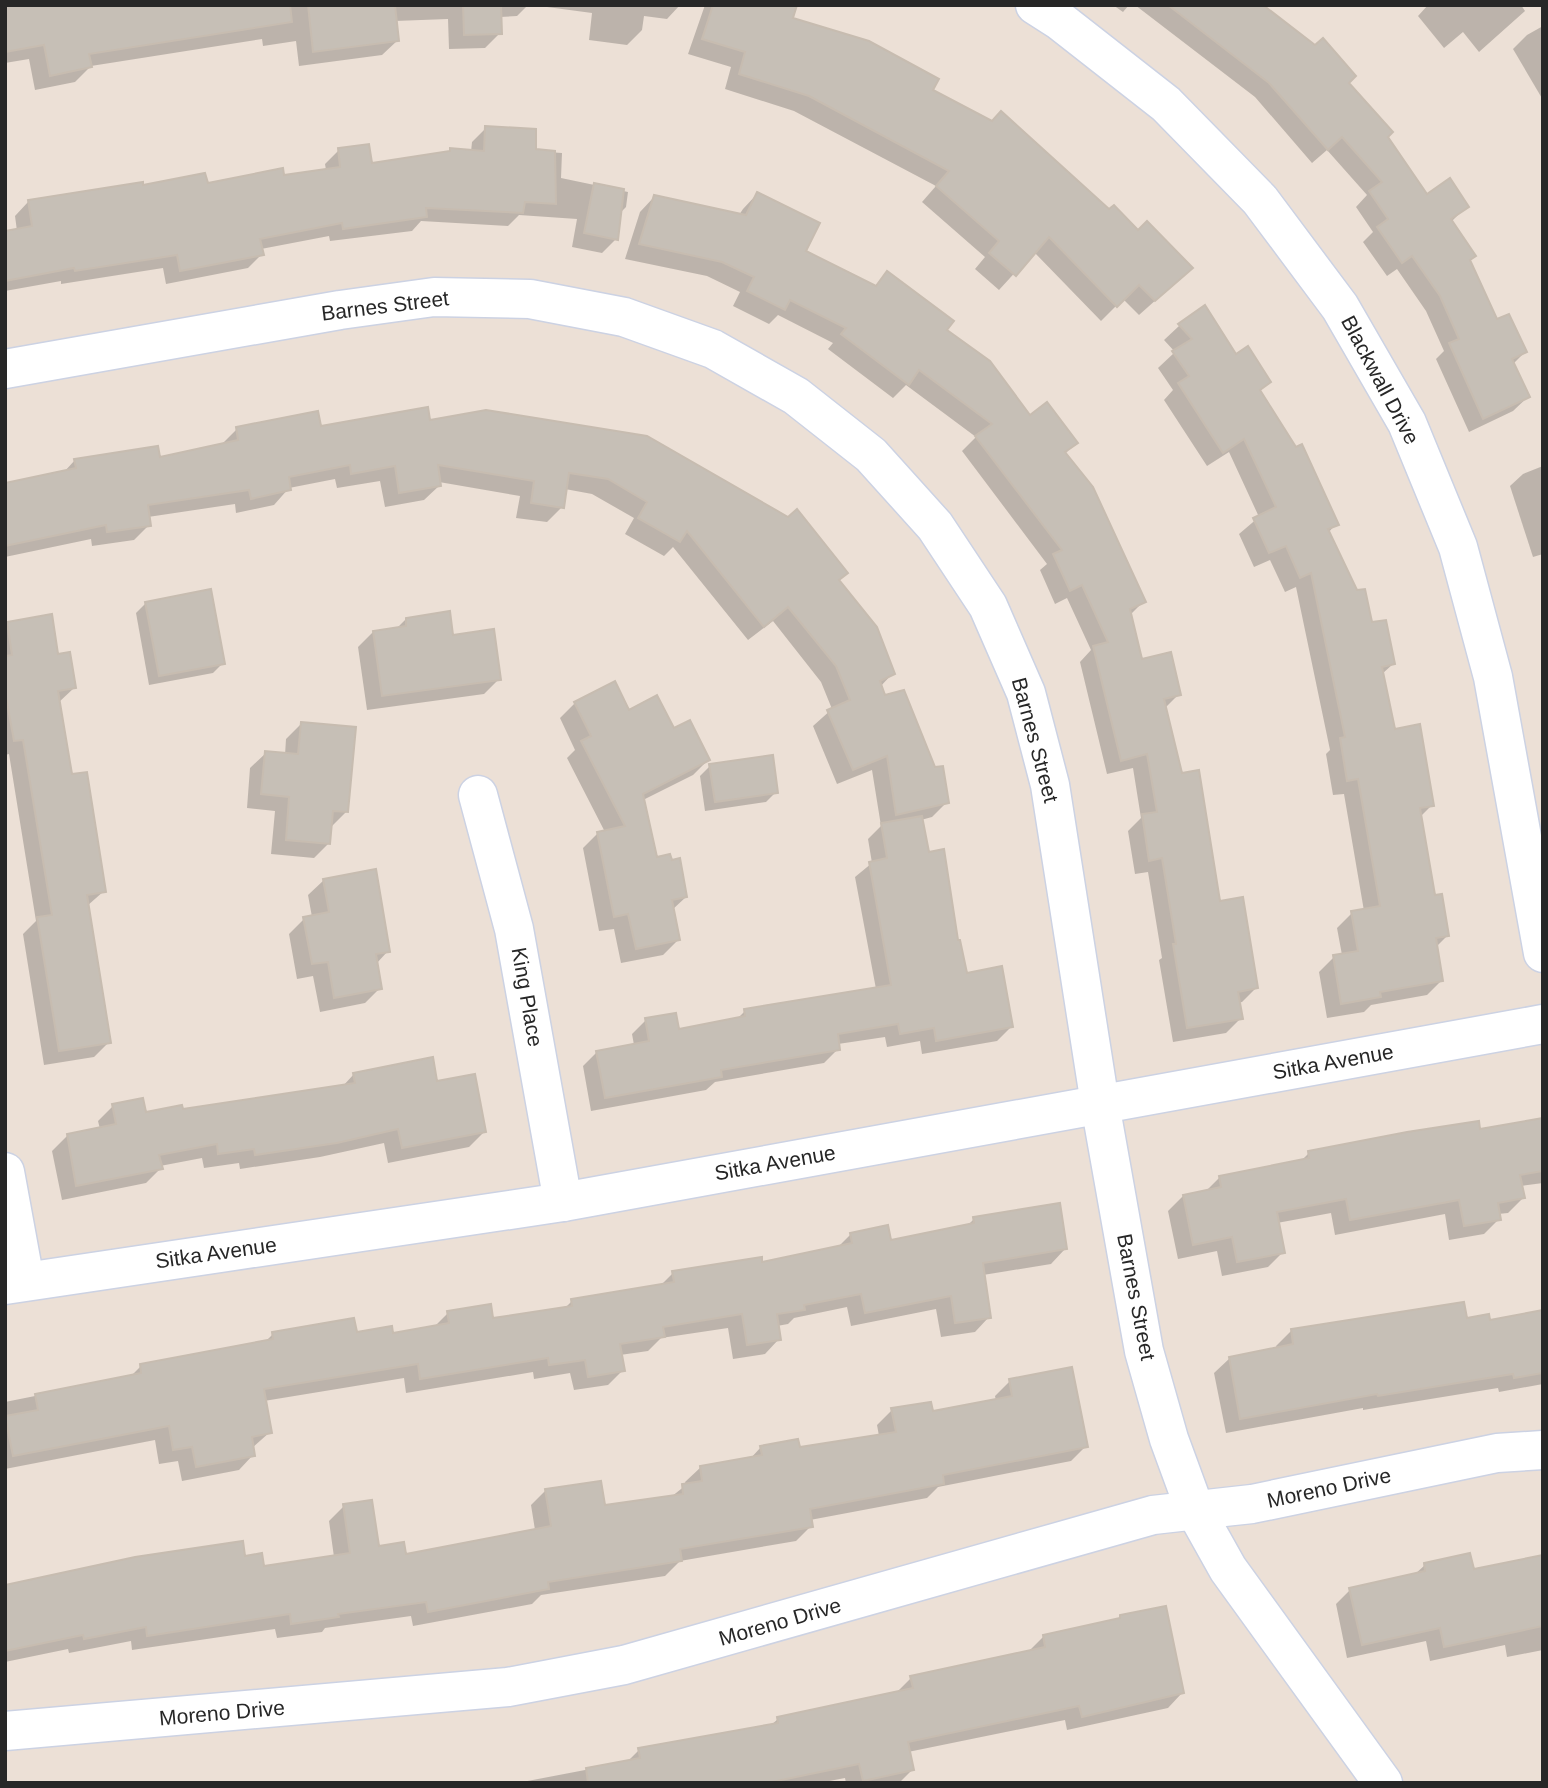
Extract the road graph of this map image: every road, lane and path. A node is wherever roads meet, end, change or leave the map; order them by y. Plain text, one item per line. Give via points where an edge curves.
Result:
1 (1035, 5) edge
2 (5, 369) edge
3 (478, 795) dead end
4 (1543, 953) edge
5 (1543, 1024) edge
6 (1100, 1104) junction
7 (5, 1171) edge
8 (563, 1202) junction
9 (15, 1283) edge
10 (1543, 1450) edge
11 (1195, 1510) junction
12 (5, 1731) edge
13 (1383, 1783) edge

1 - 4 street, Blackwall Drive via 1166,104 1260,200 1340,307 1408,423 1458,547 1493,677
2 - 6 street, Barnes Street via 435,297 530,299 624,317 713,349 796,396 871,455 935,526 988,606 1026,693 1050,785
3 - 8 street, King Place via 514,929
5 - 6 street, Sitka Avenue
6 - 8 street, Sitka Avenue
6 - 11 street, Barnes Street via 1144,1351
7 - 9 street
8 - 9 street, Sitka Avenue
10 - 11 street, Moreno Drive via 1497,1453 1252,1504
11 - 12 street, Moreno Drive via 1153,1515 624,1665 508,1687
11 - 13 street, Barnes Street via 1228,1569

